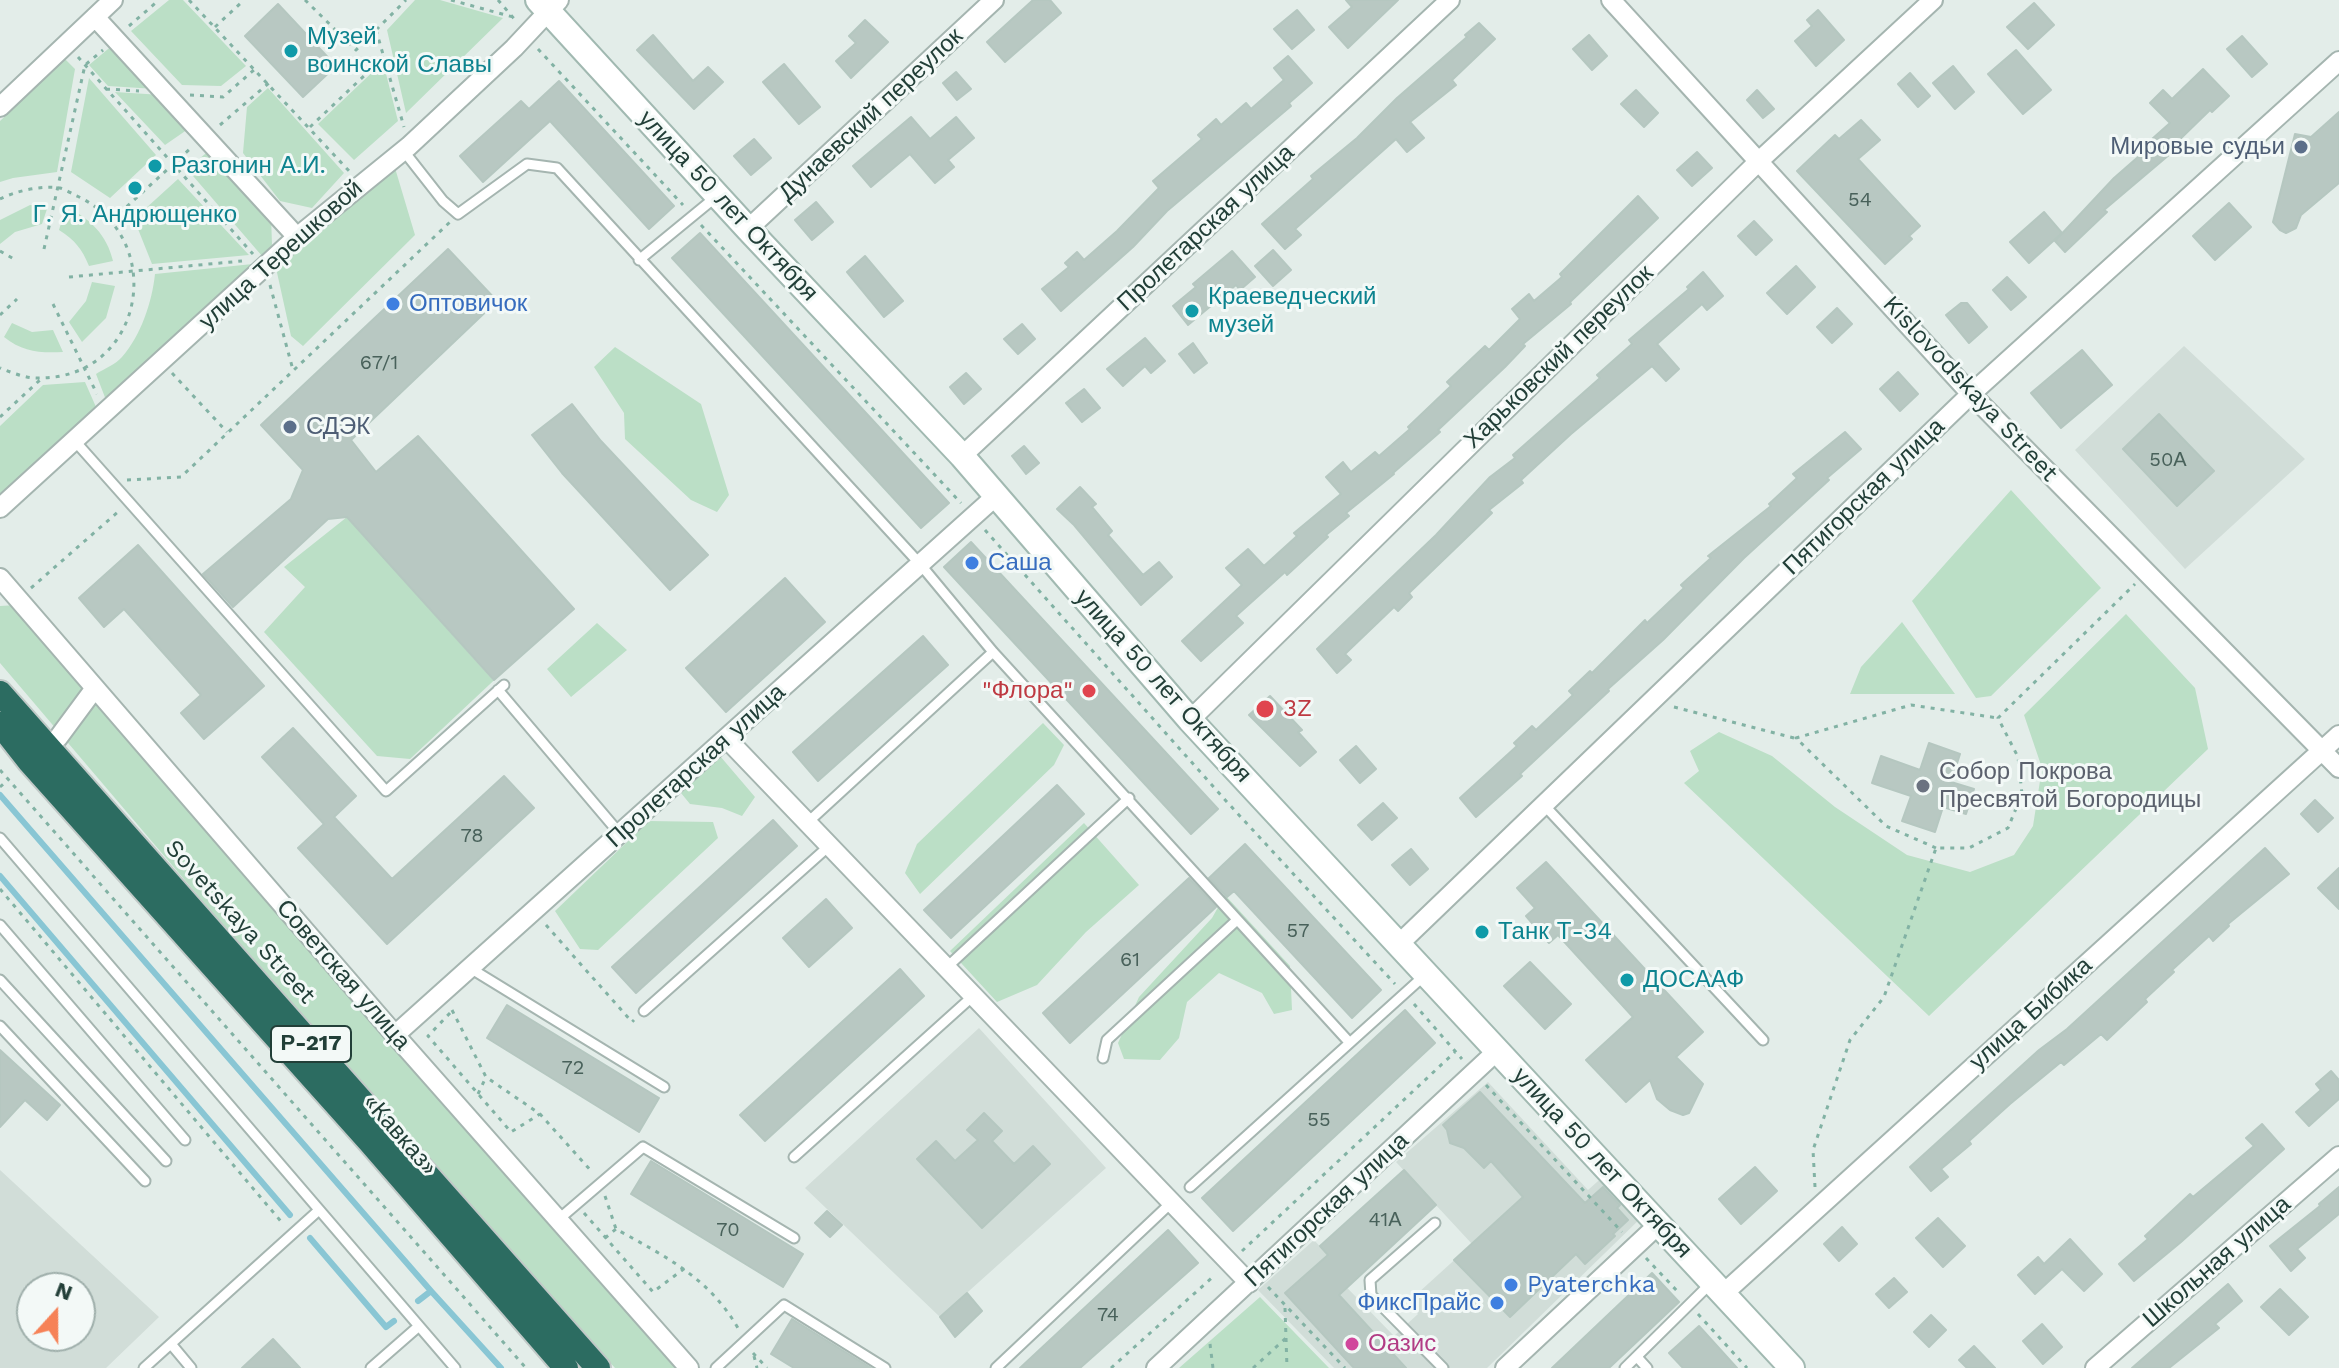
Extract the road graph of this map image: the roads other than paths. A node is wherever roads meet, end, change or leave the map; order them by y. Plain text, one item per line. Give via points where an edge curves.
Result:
1 (113, 0) edge
2 (994, 0) edge
3 (1450, 0) edge
4 (1611, 0) edge
5 (1933, 0) edge
6 (549, 4) edge
7 (95, 17) junction
8 (2339, 61) edge
9 (1, 105) edge
10 (406, 148) junction
11 (1759, 161) junction
12 (718, 195) junction
13 (748, 229) junction
14 (297, 237) junction
15 (639, 260) junction
16 (1971, 394) junction
17 (74, 440) junction
18 (962, 456) junction
19 (996, 496) junction
20 (0, 508) edge
21 (920, 564) junction
22 (0, 578) edge
23 (993, 652) junction
24 (95, 688) junction
25 (0, 693) edge
26 (1190, 720) junction
27 (8, 730) edge
28 (2339, 735) edge
29 (58, 738) dead end
30 (727, 739) junction
31 (2322, 751) junction
32 (2339, 768) edge
33 (1129, 798) junction
34 (1544, 805) junction
35 (807, 823) junction
36 (620, 834) junction
37 (0, 838) edge
38 (829, 846) junction
39 (1237, 920) junction
40 (0, 925) edge
41 (1399, 944) junction
42 (470, 968) junction
43 (946, 968) junction
44 (1426, 974) junction
45 (0, 980) edge
46 (973, 996) junction
47 (644, 1011) road end
48 (0, 1026) edge
49 (395, 1035) junction
50 (1763, 1040) dead end
51 (1349, 1042) junction
52 (1497, 1051) junction
53 (1103, 1058) dead end
54 (664, 1087) dead end
55 (185, 1140) dead end
56 (2339, 1156) edge
57 (794, 1157) dead end
58 (166, 1161) dead end
59 (145, 1181) dead end
60 (1190, 1187) dead end
61 (1172, 1202) junction
62 (319, 1210) junction
63 (559, 1219) junction
64 (1435, 1223) dead end
65 (1659, 1224) junction
66 (794, 1238) dead end
67 (1258, 1285) junction
68 (1718, 1288) junction
69 (526, 1321) junction
70 (419, 1326) junction
71 (171, 1344) junction
72 (1637, 1357) junction
73 (144, 1368) edge
74 (191, 1368) edge
75 (371, 1368) edge
76 (455, 1368) edge
77 (554, 1368) edge
78 (566, 1368) edge
79 (598, 1368) edge
80 (689, 1368) edge
81 (716, 1368) edge
82 (885, 1368) edge
83 (996, 1368) edge
84 (1156, 1368) edge
85 (1443, 1368) edge
86 (1505, 1368) edge
87 (1625, 1368) edge
88 (1647, 1368) edge
89 (1792, 1368) edge
90 (2095, 1368) edge

1 - 7 street
2 - 13 street, Дунаевский переулок
3 - 18 street, Пролетарская улица
4 - 11 street, Kislovodskaya Street
5 - 11 street, Харьковский переулок
6 - 10 street, улица Терешковой via 526,36
6 - 12 main road, улица 50 лет Октября
7 - 9 street
7 - 14 street
8 - 16 street, Пятигорская улица
10 - 14 street, улица Терешковой
10 - 15 lane via 458,214 527,164 557,168
11 - 16 street, Kislovodskaya Street
11 - 26 street, Харьковский переулок
12 - 13 main road, улица 50 лет Октября
12 - 15 lane
13 - 18 main road, улица 50 лет Октября
14 - 17 street, улица Терешковой via 261,263
15 - 21 lane
16 - 31 street, Kislovodskaya Street
16 - 34 street, Пятигорская улица
17 - 20 street, улица Терешковой
17 - 36 lane via 386,791 501,687
18 - 19 main road, улица 50 лет Октября
19 - 21 street, Пролетарская улица
19 - 26 main road, улица 50 лет Октября
21 - 23 lane
21 - 30 street, Пролетарская улица
22 - 24 street, Советская улица
23 - 33 lane
23 - 35 lane
24 - 29 street
24 - 49 street, Советская улица
25 - 27 highway, Sovetskaya Street / Р-217
26 - 41 main road, улица 50 лет Октября
27 - 69 highway, «Кавказ» / Р-217 via 30,762
27 - 79 highway, Sovetskaya Street / Р-217
28 - 31 street, улица Бибика
30 - 35 street
30 - 36 street, Пролетарская улица
31 - 32 street, Kislovodskaya Street
31 - 68 street, улица Бибика via 1816,1210
33 - 39 lane
33 - 43 lane
34 - 41 street, Пятигорская улица
34 - 50 lane
35 - 38 street
36 - 42 street, Пролетарская улица
37 - 62 lane
38 - 43 street
38 - 47 lane
39 - 51 lane
39 - 53 lane via 1107,1040
40 - 55 lane
41 - 44 main road, улица 50 лет Октября
42 - 49 street, Пролетарская улица
42 - 54 lane
43 - 46 street
44 - 51 lane
44 - 52 main road, улица 50 лет Октября
45 - 58 lane
46 - 57 lane
46 - 61 street
48 - 59 lane
49 - 63 street, Советская улица
51 - 60 lane
52 - 65 main road, улица 50 лет Октября
52 - 67 street, Пятигорская улица
56 - 90 street, Школьная улица
61 - 67 street via 1229,1263
61 - 83 lane
62 - 70 lane
62 - 71 lane
63 - 66 lane via 643,1147
63 - 80 street, Советская улица
64 - 85 lane via 1370,1280 1371,1295
65 - 68 main road, улица 50 лет Октября
65 - 86 street
67 - 84 street, Пятигорская улица
68 - 72 lane via 1689,1304
68 - 89 main road, улица 50 лет Октября
69 - 77 street
69 - 78 highway, «Кавказ» / Р-217
70 - 75 lane
70 - 76 lane
71 - 73 lane
71 - 74 lane
72 - 87 lane
72 - 88 lane
81 - 82 lane via 784,1305

